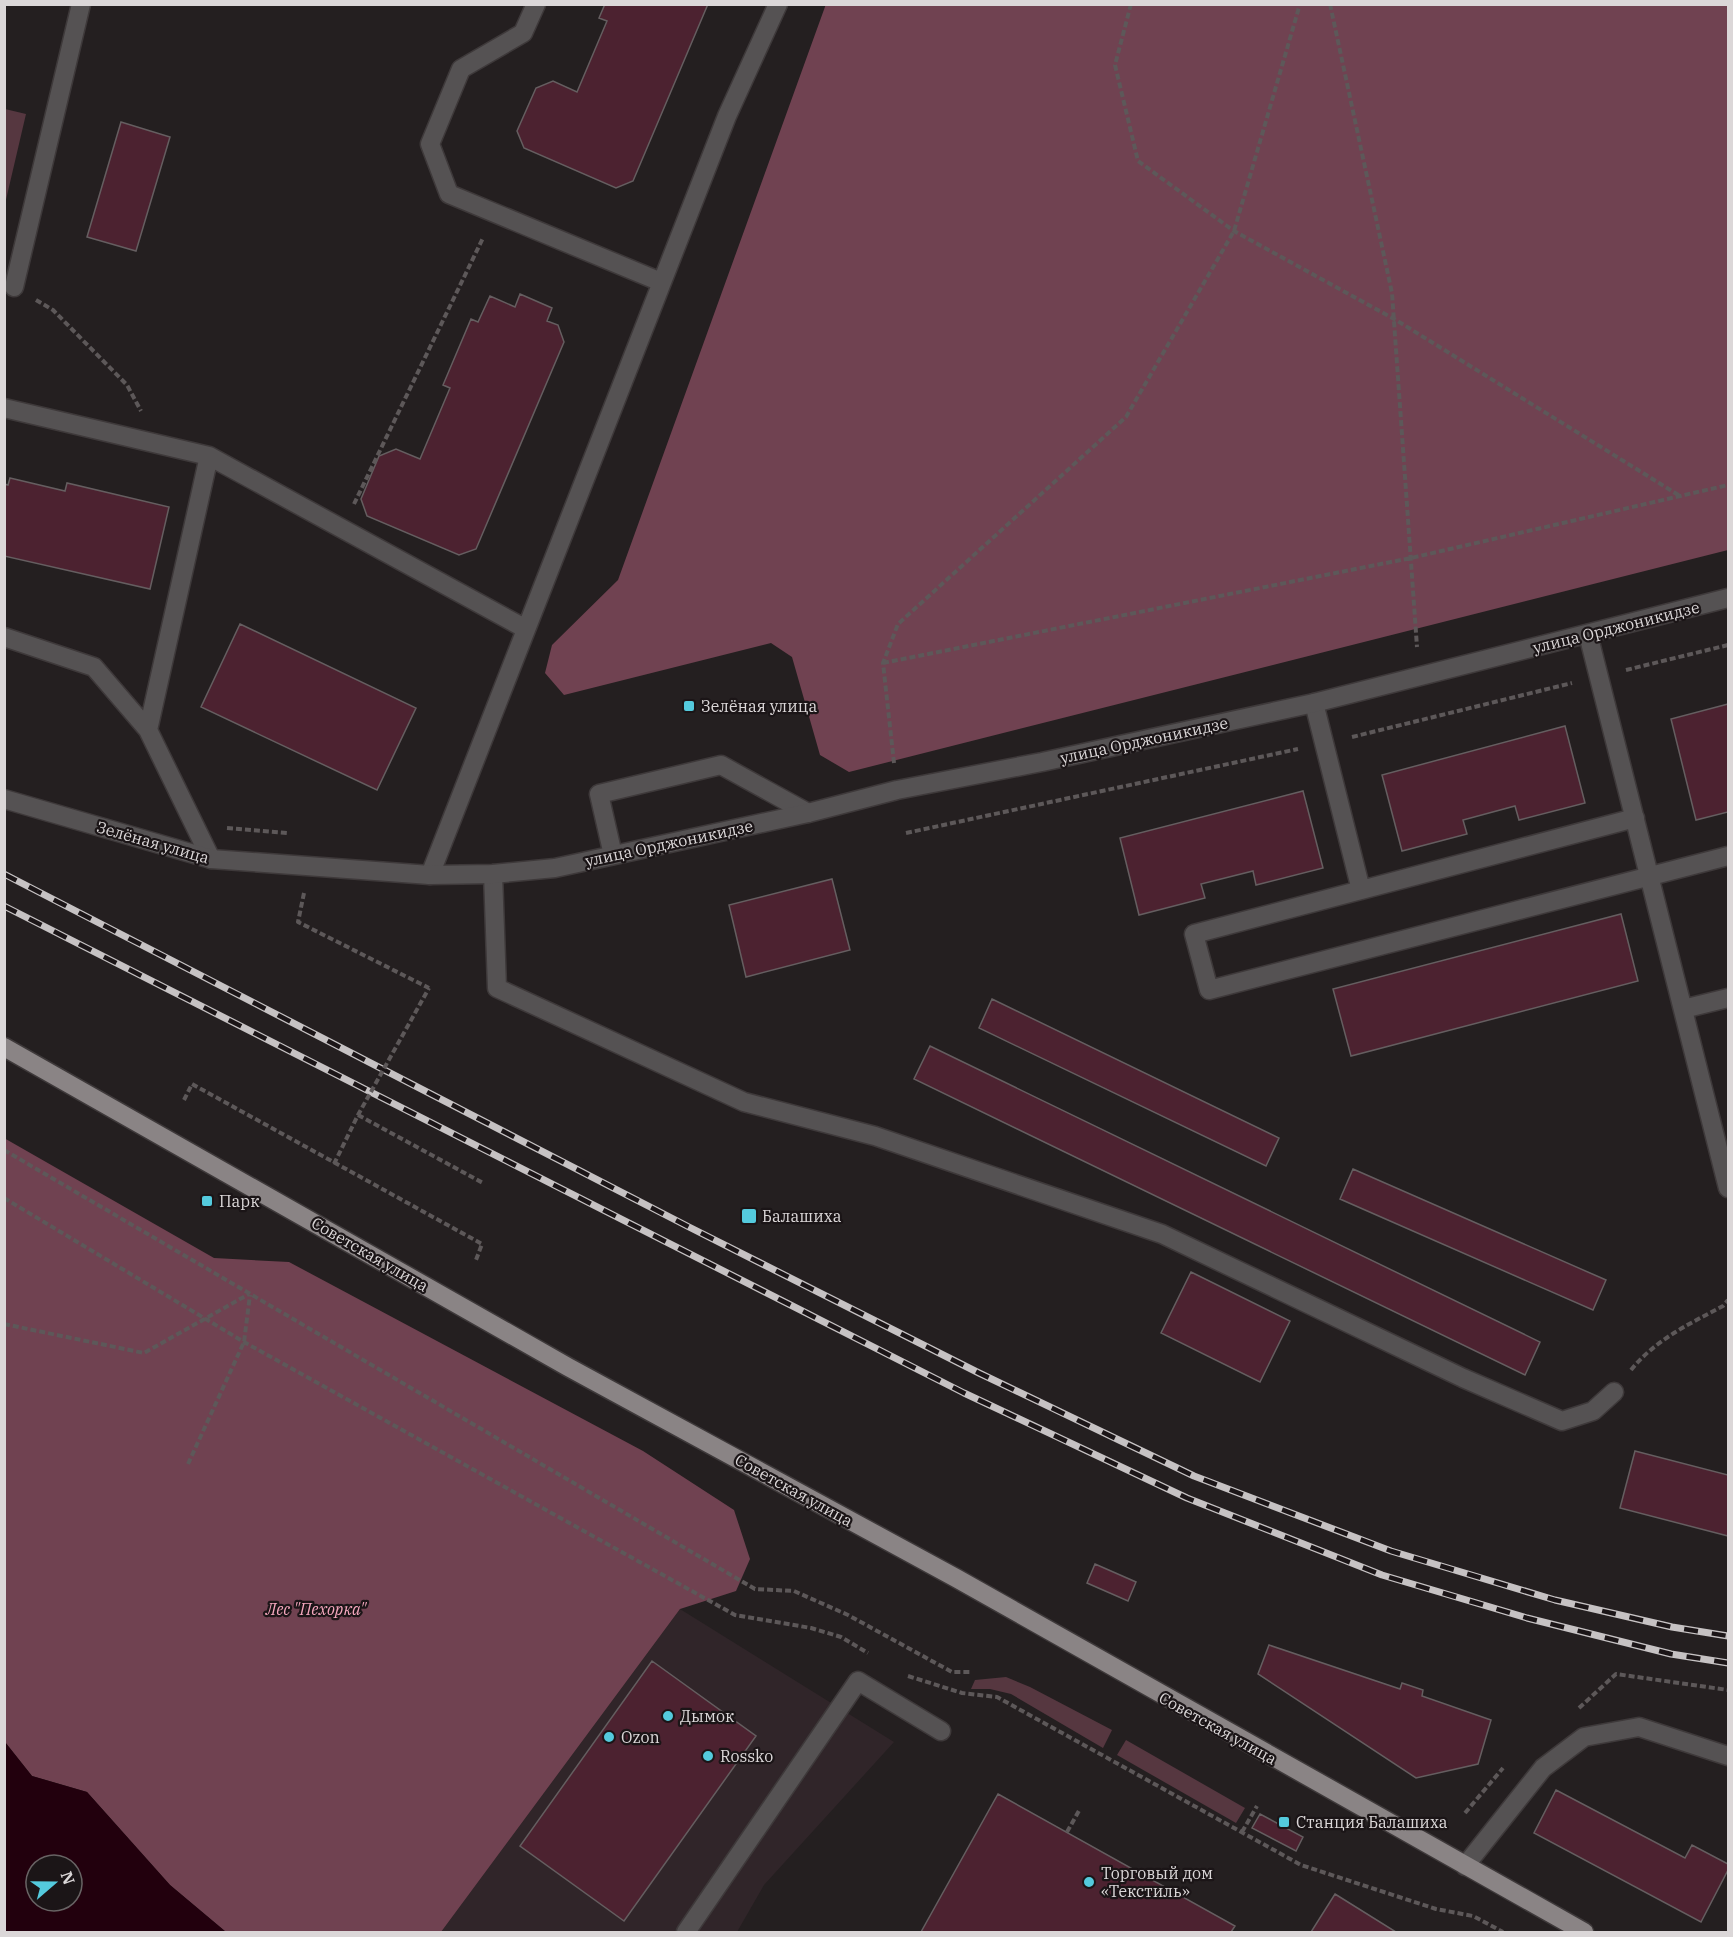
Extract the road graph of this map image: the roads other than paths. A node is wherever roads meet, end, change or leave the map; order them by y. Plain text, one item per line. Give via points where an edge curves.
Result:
1 (81, 4) edge
2 (536, 4) edge
3 (778, 4) edge
4 (661, 282) junction
5 (14, 287) road end
6 (4, 408) edge
7 (209, 456) junction
8 (1728, 598) edge
9 (526, 629) junction
10 (1588, 634) junction
11 (4, 637) edge
12 (1314, 703) junction
13 (148, 729) junction
14 (4, 800) edge
15 (808, 813) junction
16 (1635, 818) junction
17 (613, 855) junction
18 (1728, 856) edge
19 (211, 859) junction
20 (555, 868) joint
21 (493, 874) junction
22 (430, 875) junction
23 (1650, 876) junction
24 (1361, 890) junction
25 (1728, 998) edge
26 (1683, 1009) junction
27 (4, 1047) edge
28 (1728, 1188) edge
29 (1614, 1392) road end
30 (941, 1731) dead end
31 (1728, 1756) edge
32 (1465, 1866) junction
33 (686, 1932) edge
34 (1584, 1932) edge

1 - 5 street
2 - 4 street via 523,33 461,69 429,144 449,194
3 - 4 street via 727,116
4 - 9 street
6 - 7 street
7 - 9 street
7 - 13 street
8 - 10 street, улица Орджоникидзе
9 - 22 street
10 - 12 street, улица Орджоникидзе
10 - 16 street
11 - 13 street via 94,667
12 - 15 street, улица Орджоникидзе via 897,790
12 - 24 street
13 - 19 street
14 - 19 street, Зелёная улица
15 - 17 street, улица Орджоникидзе
15 - 17 street via 721,765 599,794
16 - 23 street
16 - 24 street
17 - 20 street, улица Орджоникидзе
18 - 23 street
19 - 22 street, Зелёная улица
20 - 21 street, Зелёная улица
21 - 22 street, Зелёная улица
21 - 29 street via 497,988 744,1102 875,1136 1162,1234 1562,1421 1593,1411
23 - 24 street via 1209,990 1194,934
23 - 26 street
25 - 26 street
26 - 28 street
27 - 32 main road, Советская улица via 568,1367 956,1578
30 - 33 street via 858,1681
31 - 32 street via 1639,1727 1584,1737 1544,1768
32 - 34 main road, Советская улица

